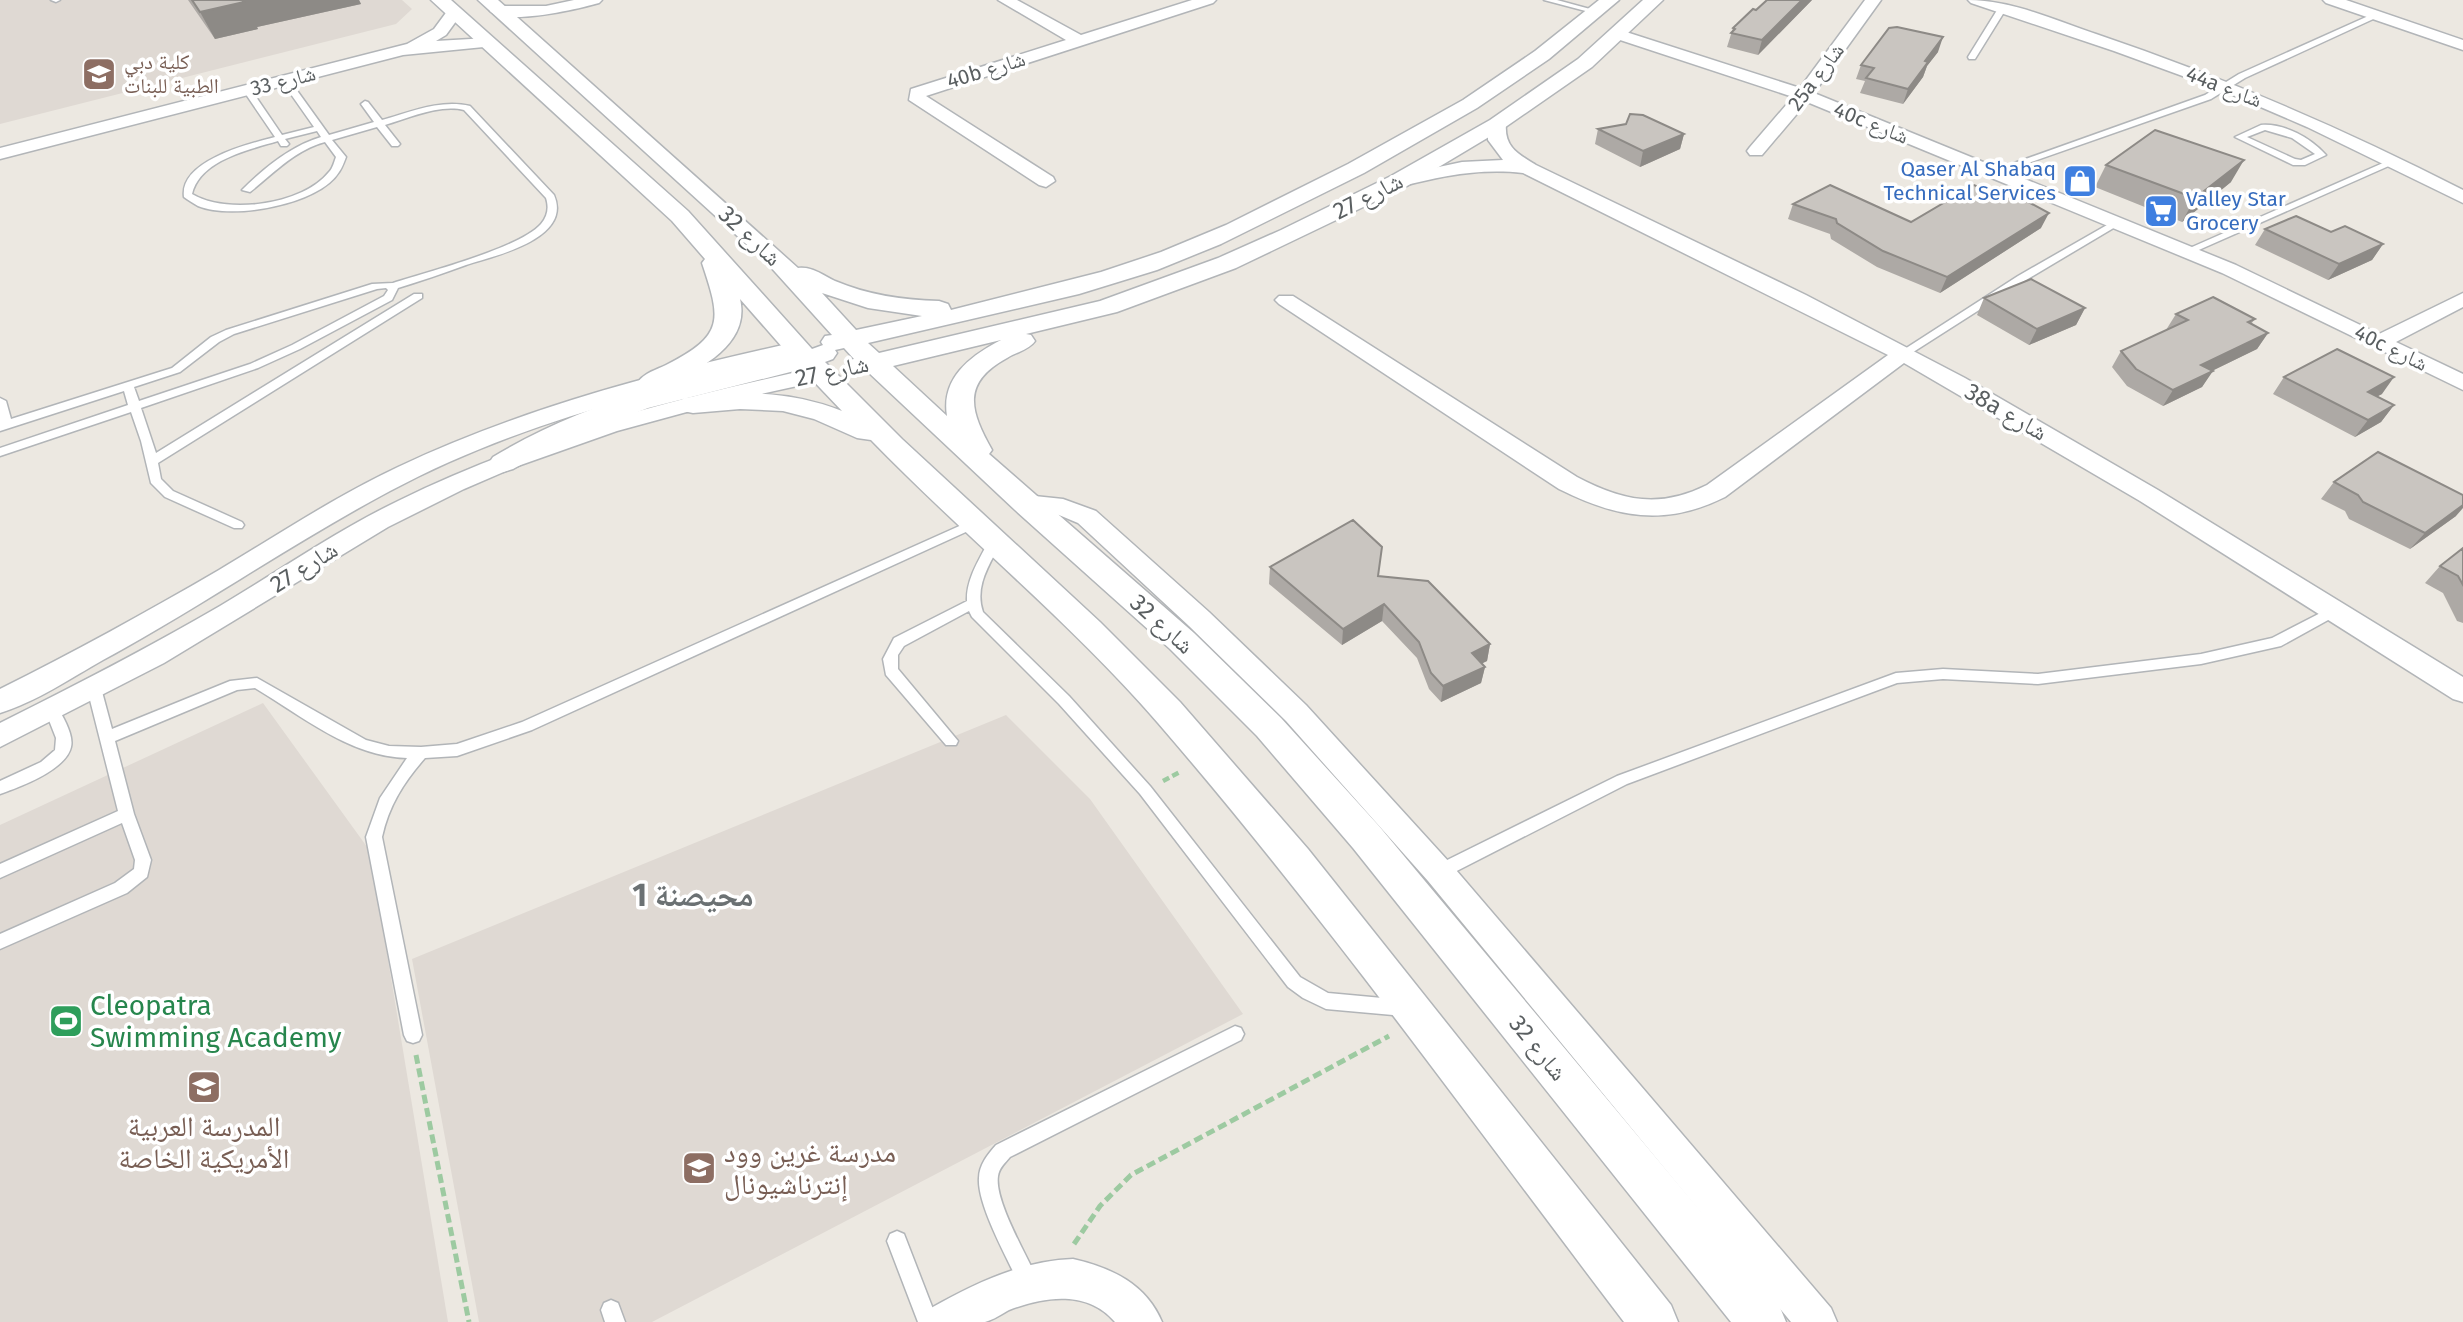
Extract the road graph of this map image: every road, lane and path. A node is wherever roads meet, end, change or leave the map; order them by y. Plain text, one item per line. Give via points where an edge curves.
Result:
1 (594, 0) edge
2 (1006, 0) edge
3 (1208, 0) edge
4 (1548, 0) edge
5 (1654, 0) edge
6 (1873, 0) edge
7 (1976, 0) edge
8 (2331, 0) edge
9 (493, 6) edge
10 (1603, 6) edge
11 (447, 7) edge
12 (563, 8) junction
13 (2002, 9) junction
14 (2378, 15) junction
15 (522, 32) junction
16 (1616, 34) junction
17 (1079, 41) junction
18 (488, 43) junction
19 (2463, 45) edge
20 (402, 50) junction
21 (1972, 57) dead end
22 (285, 80) junction
23 (2226, 86) junction
24 (247, 90) junction
25 (1803, 96) junction
26 (365, 104) dead end
27 (2295, 114) junction
28 (379, 122) junction
29 (1497, 124) junction
30 (2266, 126) junction
31 (323, 132) junction
32 (2335, 132) junction
33 (281, 139) junction
34 (2306, 143) junction
35 (395, 144) dead end
36 (1756, 151) dead end
37 (292, 153) junction
38 (0, 154) edge
39 (2395, 162) junction
40 (1528, 169) junction
41 (1994, 172) junction
42 (1046, 181) dead end
43 (1399, 181) junction
44 (247, 190) dead end
45 (2463, 198) edge
46 (680, 216) junction
47 (2117, 223) junction
48 (2188, 251) junction
49 (712, 254) junction
50 (776, 258) junction
51 (1150, 264) junction
52 (392, 287) junction
53 (418, 296) dead end
54 (2463, 299) edge
55 (1286, 300) dead end
56 (1108, 307) junction
57 (980, 310) junction
58 (2379, 342) junction
59 (1903, 354) junction
60 (835, 356) junction
61 (651, 382) junction
62 (2463, 383) edge
63 (128, 387) junction
64 (0, 401) edge
65 (135, 406) junction
66 (656, 410) junction
67 (4, 425) edge
68 (892, 445) junction
69 (0, 452) edge
70 (152, 461) junction
71 (503, 463) junction
72 (985, 465) junction
73 (1025, 503) junction
74 (238, 525) dead end
75 (985, 532) junction
76 (972, 604) junction
77 (2334, 611) junction
78 (94, 688) junction
79 (2463, 691) edge
80 (0, 702) edge
81 (52, 710) junction
82 (0, 736) edge
83 (107, 738) junction
84 (951, 741) dead end
85 (421, 754) junction
86 (0, 788) edge
87 (126, 814) junction
88 (0, 871) edge
89 (1439, 872) junction
90 (0, 942) edge
91 (1416, 1014) junction
92 (1235, 1034) dead end
93 (412, 1035) joint
94 (897, 1241) dead end
95 (1045, 1280) junction
96 (469, 1322) edge
97 (928, 1322) edge
98 (945, 1322) edge
99 (1142, 1322) edge
100 (1654, 1322) edge
101 (1762, 1322) edge
102 (1817, 1322) edge

1 - 12 street
2 - 17 street
3 - 17 street, 40b شارع
4 - 10 lane
5 - 16 street, شارع 27
6 - 25 street, 25a شارع
7 - 13 street, 44a شارع
8 - 14 street
9 - 12 street via 529,12
9 - 15 street, شارع 32
10 - 51 street, شارع 27 via 1499,87 1404,144 1265,216
11 - 18 street, شارع 32
11 - 20 street, شارع 33 via 440,32
12 - 15 street
13 - 21 lane
13 - 23 street, 44a شارع
14 - 19 street
14 - 23 lane
15 - 50 street, شارع 32
16 - 25 street, 40c شارع
16 - 29 street, شارع 27 via 1585,64
17 - 42 street, 40b شارع via 926,88 916,95
18 - 20 street, شارع 33
18 - 46 street, شارع 32
20 - 22 street, شارع 33
22 - 24 street, شارع 33
22 - 31 lane
23 - 27 street, 44a شارع
23 - 41 lane via 2208,97
24 - 33 lane
24 - 38 street, شارع 33
25 - 36 street, 25a شارع
25 - 41 street, 40c شارع
26 - 28 lane
27 - 30 lane
27 - 32 street, 44a شارع
28 - 31 lane
28 - 35 lane
28 - 52 lane via 437,107 467,108 553,202 548,223 533,238
29 - 40 street, 38a شارع via 1497,144
29 - 43 street, شارع 27
30 - 34 lane
30 - 34 lane via 2239,137 2298,163 2321,155
31 - 33 lane
31 - 33 lane via 341,157 340,165 325,182 294,197 255,207 218,208 203,206 187,195 190,179 212,162
31 - 37 lane
32 - 34 lane
32 - 39 street, 44a شارع
33 - 37 lane
37 - 44 lane
39 - 45 street, 44a شارع
39 - 48 lane
40 - 43 street, 38a شارع via 1469,165
40 - 59 street, 38a شارع
41 - 47 street, 40c شارع
43 - 56 street, شارع 27 via 1227,263
46 - 49 street, شارع 32
46 - 60 street via 749,265 806,320
47 - 48 street, 40c شارع
47 - 59 lane
48 - 58 street, 40c شارع
49 - 60 street, شارع 32
49 - 61 street via 728,306 726,326 704,352
50 - 57 street via 843,295 901,306
50 - 60 street, شارع 32
51 - 57 street, شارع 27
51 - 60 street via 1114,285 1069,302
52 - 63 lane via 376,286 219,336 186,365
52 - 65 lane via 388,298 275,357
53 - 70 lane
54 - 58 street
55 - 59 street via 1567,483 1591,496 1646,510 1674,508 1707,497
56 - 60 street, شارع 27
56 - 72 street via 1008,346 972,371 959,402
57 - 60 street, شارع 27
58 - 62 street, 40c شارع
59 - 77 street, 38a شارع via 2090,461
60 - 61 street, شارع 27
60 - 66 street, شارع 27
60 - 68 street, شارع 32
60 - 71 street via 708,383 624,407 561,430
60 - 72 street, شارع 32
60 - 73 street via 969,473
61 - 80 street, شارع 27 via 527,420 403,474 156,619
63 - 65 lane
63 - 67 lane
64 - 67 lane
65 - 69 lane
65 - 70 lane
66 - 68 street via 747,399 792,403 838,417
66 - 71 street, شارع 27
68 - 75 street, شارع 32
70 - 74 lane via 155,480 169,494
71 - 78 street, شارع 27 via 356,533 205,627
72 - 73 street, شارع 32
73 - 89 street via 1063,507 1096,524 1296,713
73 - 101 street, شارع 32 via 1182,641 1295,755
75 - 76 lane
75 - 85 lane via 527,726 457,750
75 - 91 street, شارع 32 via 1128,669 1210,757
76 - 84 lane via 899,642 889,661 897,680
76 - 91 lane via 985,623 1146,789 1294,982 1326,1001
77 - 79 street, 38a شارع
77 - 89 lane via 2276,642 2201,659 2038,679 1943,674 1896,678 1622,780
78 - 81 street, شارع 27
78 - 83 lane
81 - 82 street, شارع 27
81 - 86 lane via 65,746 60,755
83 - 85 lane via 235,685 257,682 361,744
83 - 87 lane
85 - 93 lane via 388,793 377,815 374,836
87 - 88 lane
87 - 90 lane via 143,860 137,878
89 - 102 street
91 - 95 path via 1131,1175 1088,1219
91 - 100 street, شارع 32
92 - 95 lane via 994,1159 989,1189
93 - 96 path
94 - 97 lane
95 - 98 street via 997,1293
95 - 99 street via 1092,1282 1120,1296

